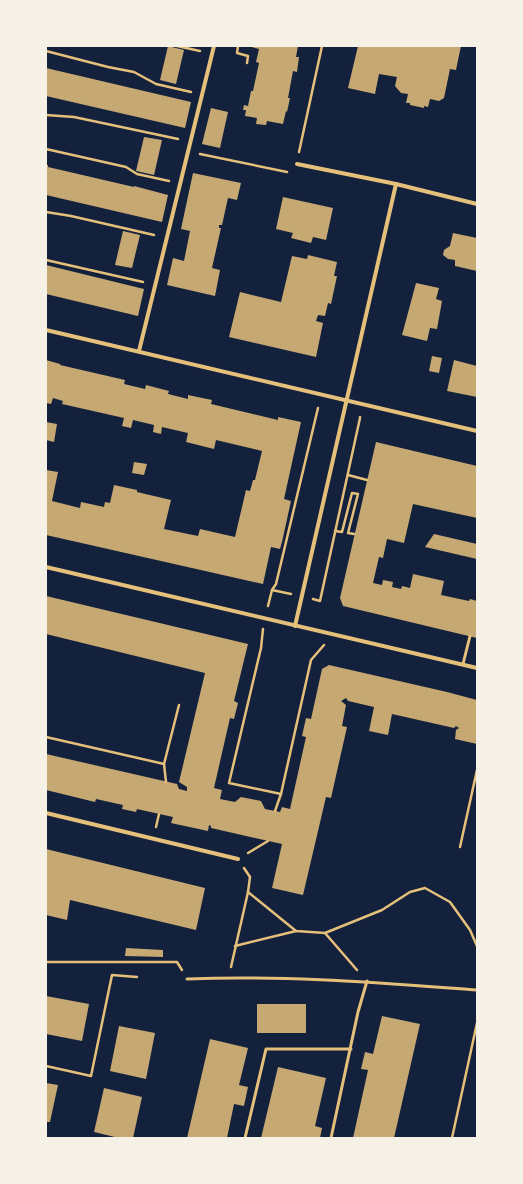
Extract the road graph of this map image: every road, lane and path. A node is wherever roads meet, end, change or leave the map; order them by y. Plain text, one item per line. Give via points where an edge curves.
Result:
1 (177, 46) edge
2 (214, 46) edge
3 (238, 46) edge
4 (322, 46) edge
5 (46, 50) edge
6 (212, 54) junction
7 (247, 63) dead end
8 (202, 95) junction
9 (46, 116) edge
10 (190, 142) junction
11 (46, 149) edge
12 (188, 151) junction
13 (297, 164) junction
14 (180, 183) junction
15 (396, 184) junction
16 (477, 204) edge
17 (46, 212) edge
18 (167, 238) junction
19 (46, 260) edge
20 (155, 285) junction
21 (46, 330) edge
22 (139, 351) junction
23 (347, 400) junction
24 (318, 408) dead end
25 (477, 431) edge
26 (348, 475) dead end
27 (367, 480) dead end
28 (335, 531) dead end
29 (342, 532) junction
30 (348, 533) junction
31 (354, 534) dead end
32 (46, 567) edge
33 (267, 610) dead end
34 (295, 626) junction
35 (263, 627) dead end
36 (326, 633) junction
37 (470, 636) dead end
38 (463, 664) junction
39 (477, 668) edge
40 (179, 705) dead end
41 (46, 737) edge
42 (164, 764) junction
43 (477, 770) edge
44 (166, 782) dead end
45 (281, 794) junction
46 (275, 811) dead end
47 (46, 813) edge
48 (268, 841) dead end
49 (460, 847) dead end
50 (238, 859) junction
51 (248, 892) junction
52 (296, 931) junction
53 (325, 933) junction
54 (235, 946) junction
55 (477, 946) edge
56 (46, 962) edge
57 (137, 977) dead end
58 (229, 978) junction
59 (187, 979) joint
60 (367, 981) junction
61 (477, 990) edge
62 (477, 1024) edge
63 (351, 1049) junction
64 (46, 1066) edge
65 (245, 1138) edge
66 (331, 1138) edge
67 (452, 1138) edge

1 - 6 path
2 - 6 street
3 - 7 path via 237,53 248,56
4 - 13 path
5 - 8 path via 134,72 156,84
6 - 8 street
8 - 10 street
9 - 10 path via 74,117
10 - 12 street
11 - 14 path via 126,167 137,174
12 - 13 path via 292,173
12 - 14 street
13 - 15 street
14 - 18 street
15 - 16 street
15 - 23 street
17 - 18 path
18 - 20 street
19 - 20 path
20 - 22 street
21 - 22 street
22 - 23 street
23 - 25 street
23 - 34 street
24 - 33 path via 276,584
26 - 27 path
28 - 29 path
29 - 30 path
29 - 30 path via 352,493 358,494
30 - 31 path
32 - 34 street
34 - 36 street
35 - 45 path via 261,648 229,783
36 - 38 street
36 - 45 path via 324,645 312,660
37 - 38 lane
38 - 39 street
40 - 42 path
41 - 42 path
42 - 44 path
43 - 49 path
45 - 46 path
47 - 50 street
48 - 50 path
50 - 51 path via 250,877
51 - 52 path
51 - 54 path
52 - 53 path
52 - 54 path
53 - 55 path via 382,910 410,892 425,888 450,902 470,930
53 - 60 path
54 - 58 path
56 - 59 path via 177,962
57 - 64 path via 112,976 90,1076
58 - 59 lane
58 - 60 lane
60 - 61 lane
60 - 63 lane
62 - 67 path
63 - 65 lane via 266,1049
63 - 66 lane

